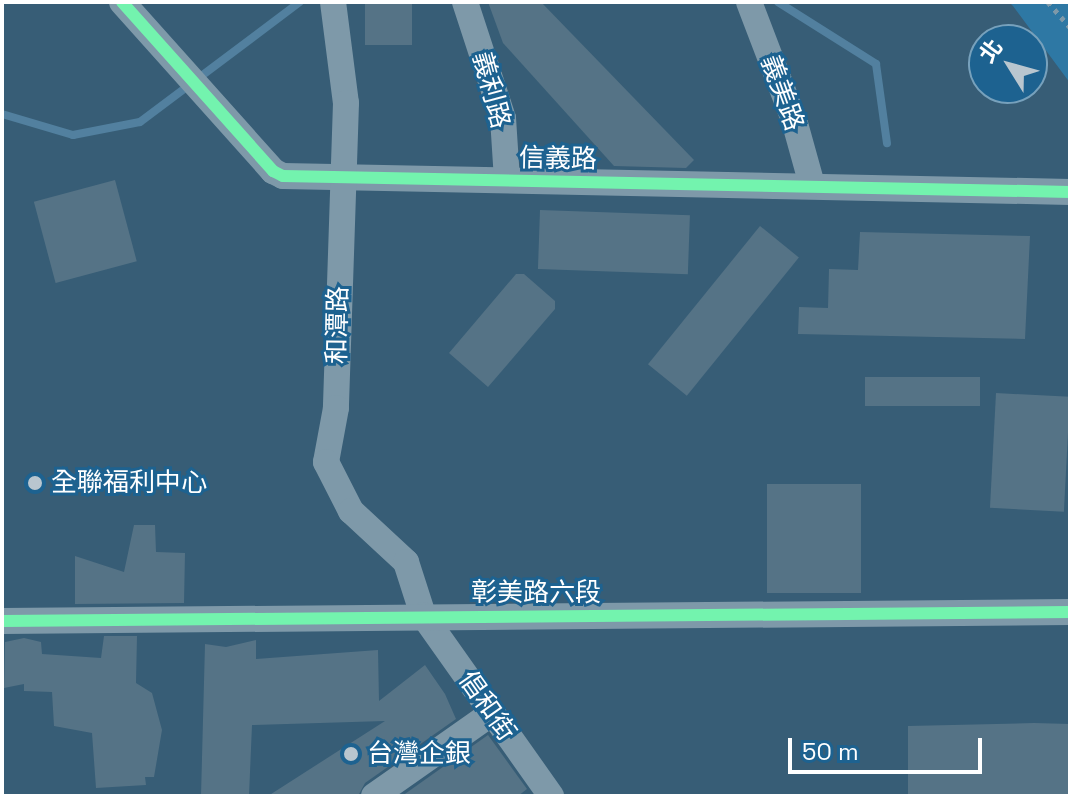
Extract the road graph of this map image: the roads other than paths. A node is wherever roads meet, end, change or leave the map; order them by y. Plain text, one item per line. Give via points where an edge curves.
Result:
1 (122, 2) edge
2 (333, 2) edge
3 (465, 2) edge
4 (749, 2) edge
5 (343, 178) junction
6 (507, 180) junction
7 (812, 185) junction
8 (1070, 192) edge
9 (1070, 612) edge
10 (423, 615) junction
11 (2, 621) edge
12 (492, 713) junction
13 (374, 796) edge
14 (551, 796) edge

1 - 5 street, 信義路 via 273,171
2 - 5 street, 和潭路 via 346,103
3 - 6 street, 義利路 via 503,118
4 - 7 street, 義美路 via 794,120
5 - 6 street, 信義路
5 - 10 street, 和潭路 via 336,408 326,462 351,511 406,562
6 - 7 street, 信義路
7 - 8 street, 信義路
9 - 10 street, 彰美路六段
10 - 11 street, 彰美路六段
10 - 12 street, 倡和街
12 - 13 street
12 - 14 street, 倡和街

